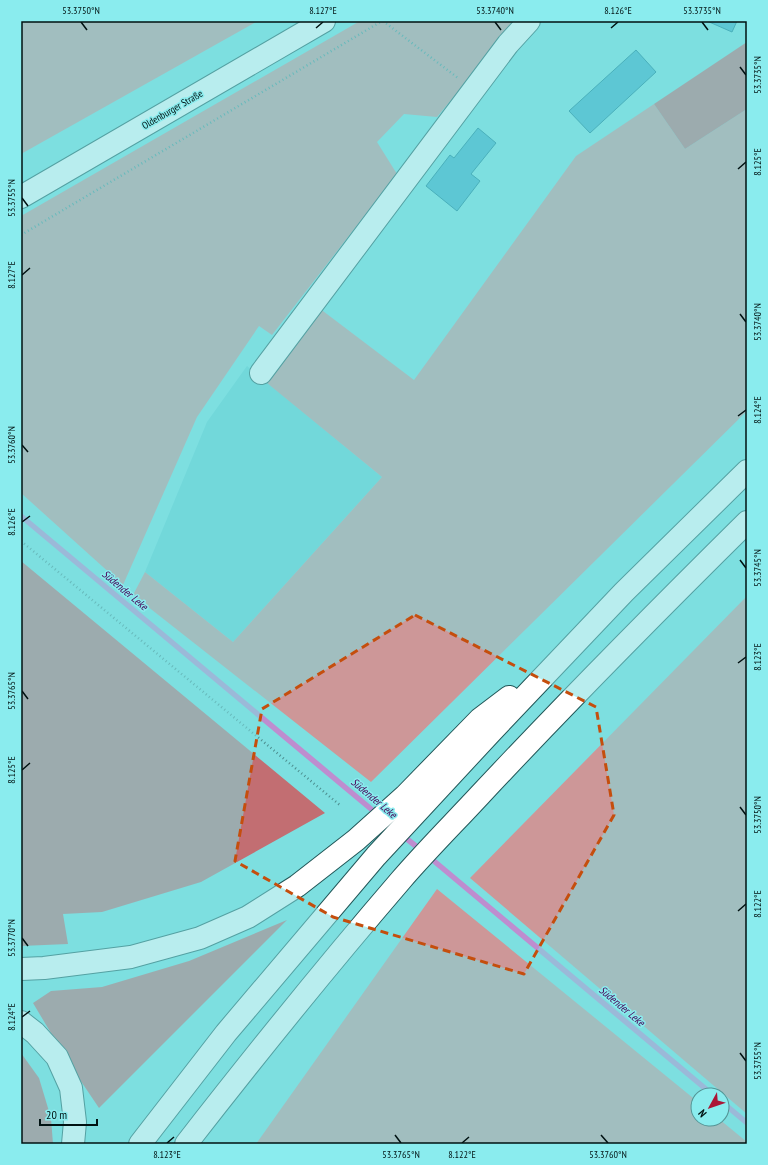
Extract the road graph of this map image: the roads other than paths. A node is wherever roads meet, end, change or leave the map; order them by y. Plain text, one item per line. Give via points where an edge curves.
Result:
1 (324, 21) edge
2 (529, 21) edge
3 (21, 197) edge
4 (261, 373) dead end
5 (747, 471) edge
6 (747, 522) edge
7 (412, 802) junction
8 (21, 969) edge
9 (21, 1022) edge
10 (73, 1144) edge
11 (140, 1144) edge
12 (186, 1144) edge

1 - 3 main road, Oldenburger Straße
2 - 4 main road via 499,56
5 - 7 main road via 559,660
6 - 12 main road via 649,619 403,878 263,1044
7 - 8 main road via 356,840 297,886 248,917 200,938 131,957
7 - 11 main road via 376,856 226,1033
9 - 10 main road via 35,1033 57,1058 71,1088 75,1122

